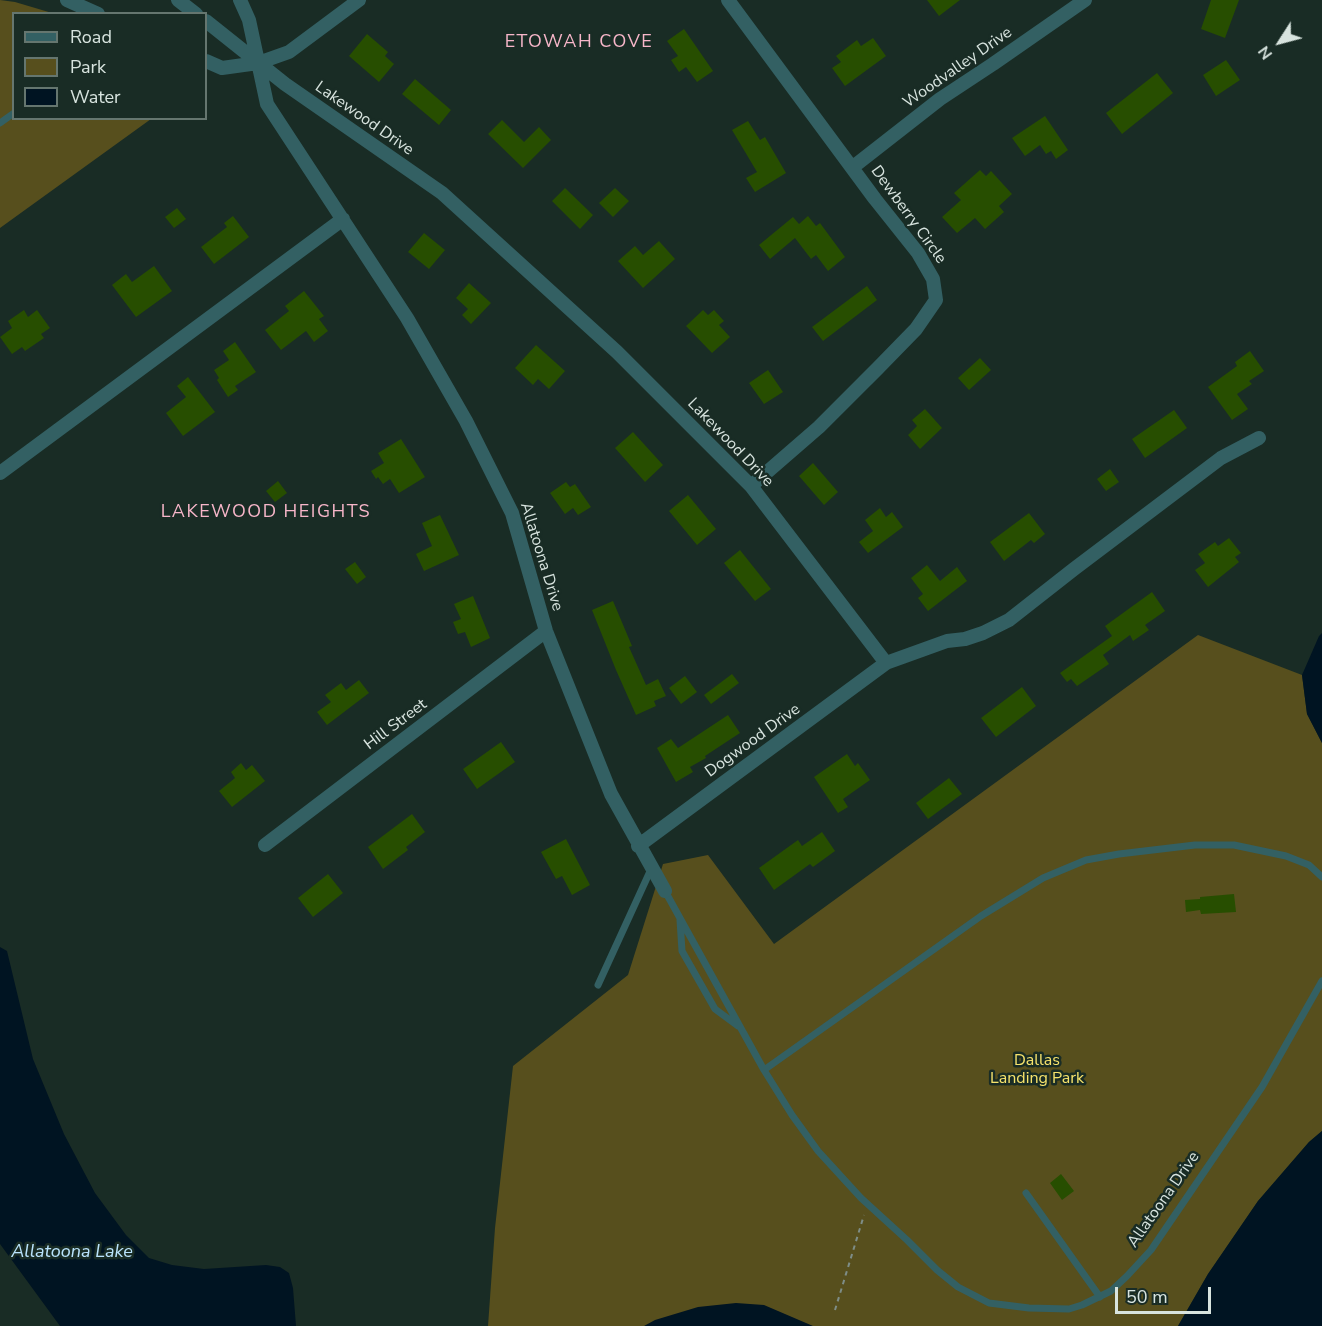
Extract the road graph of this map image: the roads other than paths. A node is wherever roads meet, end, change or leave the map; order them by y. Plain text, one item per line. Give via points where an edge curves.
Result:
1 (67, 0) edge
2 (178, 0) edge
3 (240, 0) edge
4 (359, 0) edge
5 (728, 0) edge
6 (1084, 0) edge
7 (94, 12) edge
8 (193, 12) edge
9 (207, 22) edge
10 (207, 62) edge
11 (258, 63) junction
12 (853, 167) junction
13 (343, 219) junction
14 (1260, 438) dead end
15 (0, 473) edge
16 (751, 486) junction
17 (546, 631) junction
18 (886, 663) junction
19 (265, 845) dead end
20 (638, 846) junction
21 (652, 867) junction
22 (1322, 877) edge
23 (665, 891) joint
24 (680, 917) junction
25 (1322, 981) edge
26 (598, 985) dead end
27 (741, 1028) junction
28 (764, 1070) junction
29 (1026, 1193) dead end
30 (1100, 1297) junction

1 - 7 street
2 - 8 street
3 - 11 street, Allatoona Drive via 249,20
4 - 11 street via 289,52
5 - 12 street, Dewberry Circle
6 - 12 street, Woodvalley Drive via 940,99
9 - 11 street, Lakewood Drive
10 - 11 street via 222,69
11 - 13 street, Allatoona Drive via 267,104
11 - 16 street, Lakewood Drive via 442,194 617,352
12 - 16 street, Dewberry Circle via 918,253 933,279 936,300 916,329 878,368 819,427
13 - 15 street
13 - 17 street, Allatoona Drive via 407,318 466,421 512,513
14 - 18 street via 1221,458 1009,620 983,633
16 - 18 street, Lakewood Drive
17 - 19 street, Hill Street
17 - 20 street, Allatoona Drive via 610,794
18 - 20 street, Dogwood Drive
20 - 21 street, Allatoona Drive
21 - 23 street, Allatoona Drive
21 - 26 lane
22 - 28 lane via 1309,865 1286,856 1234,845 1195,845 1086,860 1043,878 981,916
23 - 24 lane, Allatoona Drive
24 - 27 lane
24 - 27 lane, Allatoona Drive via 682,951 715,1010
25 - 30 lane, Allatoona Drive via 1262,1087 1151,1250 1119,1284
27 - 28 lane, Allatoona Drive
28 - 30 lane, Allatoona Drive via 818,1151 867,1205 958,1287 989,1303 1029,1308 1069,1309
29 - 30 lane

